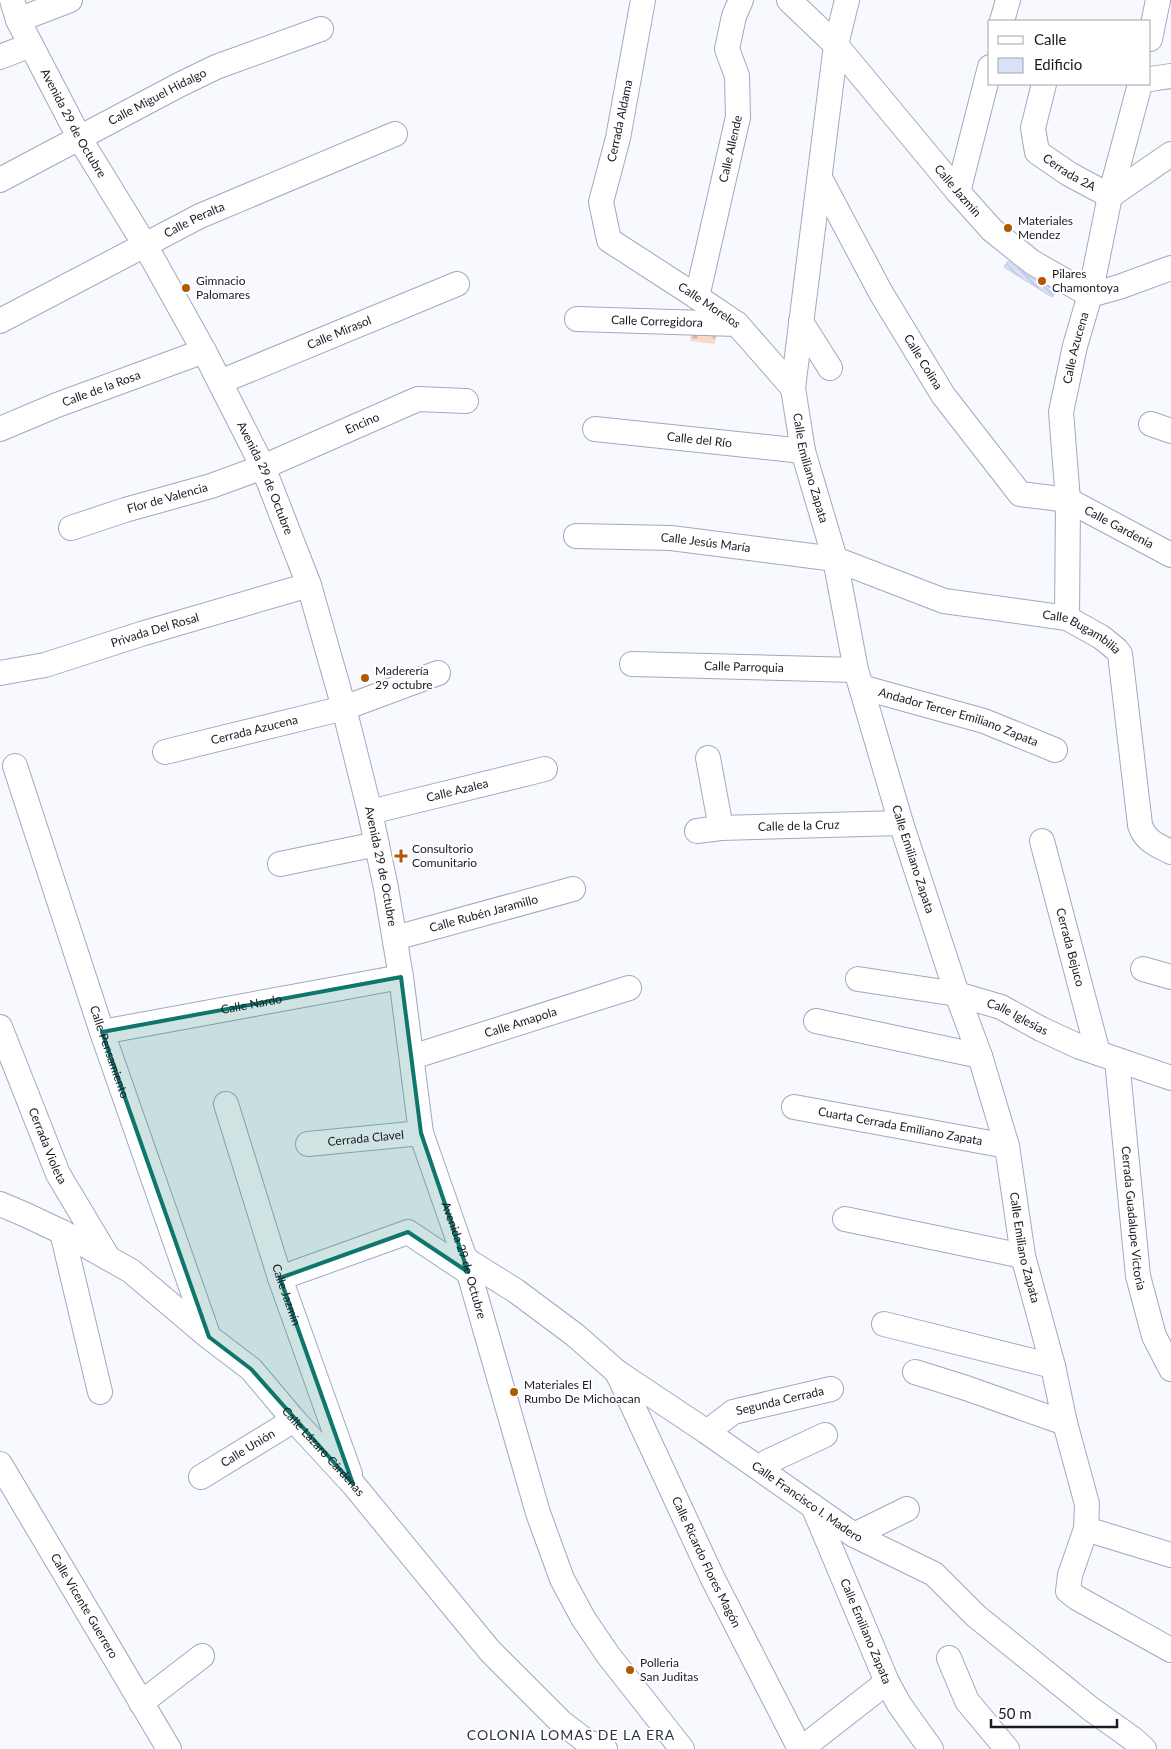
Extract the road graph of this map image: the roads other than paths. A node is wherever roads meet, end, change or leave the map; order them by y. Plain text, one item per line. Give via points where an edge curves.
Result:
1 (70, 0) edge
2 (643, 0) edge
3 (741, 0) edge
4 (789, 0) edge
5 (847, 0) edge
6 (1008, 0) edge
7 (1158, 0) edge
8 (15, 10) edge
9 (1002, 20) edge
10 (321, 28) dead end
11 (1151, 34) edge
12 (31, 45) junction
13 (836, 45) junction
14 (0, 57) edge
15 (988, 75) edge
16 (1171, 76) edge
17 (1151, 79) edge
18 (1044, 85) edge
19 (1140, 85) edge
20 (395, 134) dead end
21 (80, 139) junction
22 (1171, 154) edge
23 (820, 178) junction
24 (0, 180) edge
25 (958, 192) junction
26 (1110, 196) junction
27 (609, 240) joint
28 (145, 245) junction
29 (1171, 268) edge
30 (457, 284) dead end
31 (1090, 295) junction
32 (697, 297) junction
33 (577, 319) dead end
34 (0, 322) edge
35 (801, 322) junction
36 (737, 324) junction
37 (204, 351) junction
38 (830, 368) dead end
39 (220, 382) junction
40 (793, 388) junction
41 (466, 401) dead end
42 (0, 429) edge
43 (595, 429) dead end
44 (803, 451) junction
45 (263, 467) junction
46 (1068, 500) junction
47 (71, 528) dead end
48 (576, 536) dead end
49 (1171, 555) edge
50 (835, 559) junction
51 (309, 585) junction
52 (1067, 618) junction
53 (632, 664) dead end
54 (0, 673) edge
55 (438, 674) dead end
56 (859, 679) junction
57 (344, 708) junction
58 (1055, 750) dead end
59 (165, 752) dead end
60 (708, 758) dead end
61 (15, 766) dead end
62 (545, 769) dead end
63 (370, 812) junction
64 (902, 823) junction
65 (721, 828) junction
66 (697, 831) dead end
67 (1042, 840) dead end
68 (377, 844) junction
69 (1171, 852) edge
70 (280, 864) dead end
71 (572, 889) dead end
72 (395, 938) junction
73 (1143, 969) dead end
74 (401, 977) junction
75 (1171, 977) edge
76 (858, 979) dead end
77 (628, 988) dead end
78 (957, 994) junction
79 (816, 1022) dead end
80 (0, 1027) edge
81 (102, 1032) junction
82 (980, 1056) junction
83 (1108, 1056) junction
84 (412, 1057) junction
85 (1171, 1078) edge
86 (226, 1104) dead end
87 (794, 1107) dead end
88 (421, 1133) junction
89 (308, 1144) dead end
90 (1007, 1146) junction
91 (0, 1204) edge
92 (845, 1219) dead end
93 (62, 1232) junction
94 (1023, 1256) junction
95 (108, 1258) junction
96 (467, 1265) junction
97 (280, 1278) junction
98 (884, 1324) dead end
99 (209, 1337) junction
100 (1054, 1366) junction
101 (1171, 1369) edge
102 (617, 1372) junction
103 (915, 1372) dead end
104 (831, 1389) dead end
105 (100, 1392) dead end
106 (294, 1420) junction
107 (1065, 1422) junction
108 (707, 1432) junction
109 (825, 1435) dead end
110 (0, 1464) edge
111 (763, 1471) junction
112 (201, 1477) dead end
113 (353, 1484) junction
114 (813, 1506) junction
115 (907, 1509) dead end
116 (1086, 1529) junction
117 (854, 1535) junction
118 (1171, 1556) edge
119 (1171, 1650) edge
120 (202, 1656) dead end
121 (949, 1658) dead end
122 (887, 1682) junction
123 (142, 1703) junction
124 (169, 1749) edge
125 (605, 1749) edge
126 (682, 1749) edge
127 (801, 1749) edge
128 (931, 1749) edge
129 (1007, 1749) edge
130 (1144, 1749) edge

1 - 8 street
2 - 27 street, Cerrada Aldama via 618,138 601,202
3 - 32 street, Calle Allende via 727,49 738,76 738,118
4 - 13 street, Calle Jazmín
5 - 13 street, Calle Emiliano Zapata
6 - 9 street
7 - 11 street
8 - 12 street, Avenida 29 de Octubre
10 - 21 street, Calle Miguel Hidalgo via 216,67
12 - 14 street
12 - 21 street, Avenida 29 de Octubre
13 - 23 street, Calle Emiliano Zapata
13 - 25 street, Calle Jazmín
15 - 25 street
16 - 17 street
18 - 26 street, Cerrada 2A via 1033,128 1037,152
19 - 26 street, Calle Azucena
20 - 28 street, Calle Peralta via 200,216
21 - 24 street, Calle Miguel Hidalgo
21 - 28 street, Avenida 29 de Octubre
22 - 26 street
23 - 35 street, Calle Emiliano Zapata
23 - 46 street, Calle Colina via 881,293 949,403 1020,494
25 - 31 street, Calle Jazmín via 992,230 1032,262
26 - 31 street, Calle Azucena
27 - 32 street, Calle Morelos
28 - 34 street, Calle Peralta
28 - 37 street, Avenida 29 de Octubre
29 - 31 street
30 - 39 street, Calle Mirasol
31 - 46 street, Calle Azucena via 1061,412
32 - 36 street, Calle Morelos
33 - 36 street, Calle Corregidora
35 - 38 street
35 - 40 street, Calle Emiliano Zapata
36 - 40 street, Calle Morelos
37 - 39 street, Avenida 29 de Octubre
37 - 42 street, Calle de la Rosa
39 - 45 street, Avenida 29 de Octubre
40 - 44 street, Calle Emiliano Zapata
41 - 45 street, Encino via 418,399
43 - 44 street, Calle del Río
44 - 50 street, Calle Emiliano Zapata
45 - 47 street, Flor de Valencia
45 - 51 street, Avenida 29 de Octubre
46 - 49 street, Calle Gardenia
46 - 52 street, Calle Azucena
48 - 50 street, Calle Jesús María via 671,538
50 - 52 street, Calle Bugambilia via 944,601
50 - 56 street, Calle Emiliano Zapata
51 - 54 street, Privada Del Rosal via 44,664
51 - 57 street, Avenida 29 de Octubre
52 - 69 street, Calle Bugambilia via 1101,637 1120,654 1140,825 1143,835
53 - 56 street, Calle Parroquia
55 - 57 street, Cerrada Azucena
56 - 58 street, Andador Tercer Emiliano Zapata via 984,721
56 - 64 street, Calle Emiliano Zapata
57 - 59 street, Cerrada Azucena
57 - 63 street, Avenida 29 de Octubre
60 - 65 street
61 - 81 street, Calle Pensamiento
62 - 63 street, Calle Azalea
63 - 68 street, Avenida 29 de Octubre
64 - 65 street, Calle de la Cruz
64 - 78 street, Calle Emiliano Zapata
65 - 66 street, Calle de la Cruz
67 - 83 street, Cerrada Bejuco
68 - 70 street
68 - 72 street, Avenida 29 de Octubre
71 - 72 street, Calle Rubén Jaramillo
72 - 74 street, Avenida 29 de Octubre
73 - 75 street
74 - 81 street, Calle Nardo
74 - 84 street, Avenida 29 de Octubre
76 - 78 street, Calle Iglesias
77 - 84 street, Calle Amapola
78 - 82 street, Calle Emiliano Zapata
78 - 83 street, Calle Iglesias via 1001,1007 1080,1047
79 - 82 street
80 - 95 street, Cerrada Violeta via 58,1174
81 - 99 street, Calle Pensamiento
82 - 90 street, Calle Emiliano Zapata
83 - 85 street, Calle Iglesias
83 - 101 street, Cerrada Guadalupe Victoria via 1138,1276 1154,1336
84 - 88 street, Avenida 29 de Octubre
86 - 97 street, Calle Jazmín
87 - 90 street, Cuarta Cerrada Emiliano Zapata
88 - 89 street, Cerrada Clavel
88 - 96 street, Avenida 29 de Octubre
90 - 94 street, Calle Emiliano Zapata
91 - 93 street, Calle Lázaro Cárdenas
92 - 94 street
93 - 95 street, Calle Lázaro Cárdenas
93 - 105 street
94 - 100 street, Calle Emiliano Zapata
95 - 99 street, Calle Lázaro Cárdenas via 131,1271
96 - 97 street, Calle Francisco I. Madero via 408,1232
96 - 102 street, Calle Francisco I. Madero via 516,1291
96 - 126 street, Avenida 29 de Octubre via 538,1512 562,1579 608,1655
97 - 113 street, Calle Jazmín
98 - 100 street
99 - 106 street, Calle Lázaro Cárdenas via 251,1369
100 - 107 street, Calle Emiliano Zapata
102 - 108 street, Calle Francisco I. Madero
102 - 127 street, Calle Ricardo Flores Magón via 713,1579
103 - 107 street
104 - 108 street, Segunda Cerrada via 733,1412
106 - 112 street, Calle Unión
106 - 113 street, Calle Lázaro Cárdenas
107 - 116 street, Calle Emiliano Zapata via 1087,1504
108 - 111 street, Calle Francisco I. Madero
109 - 111 street via 768,1462
110 - 123 street, Calle Vicente Guerrero
111 - 114 street, Calle Francisco I. Madero
113 - 125 street, Calle Lázaro Cárdenas via 490,1651 560,1722 586,1742
114 - 117 street, Calle Francisco I. Madero
114 - 122 street, Calle Emiliano Zapata
115 - 117 street
116 - 118 street
116 - 119 street, Calle Emiliano Zapata via 1070,1575 1068,1591
117 - 130 street, Calle Francisco I. Madero via 934,1574 976,1616
120 - 123 street
121 - 129 street via 967,1701
122 - 127 street
122 - 128 street, Calle Emiliano Zapata
123 - 124 street, Calle Vicente Guerrero

